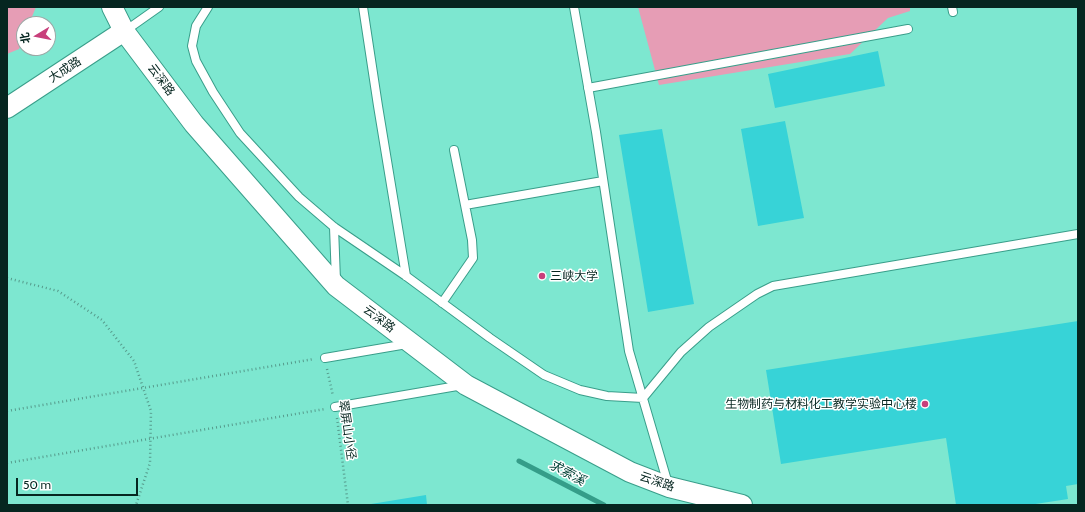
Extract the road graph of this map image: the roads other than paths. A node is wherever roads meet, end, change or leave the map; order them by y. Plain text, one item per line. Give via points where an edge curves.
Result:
1 (112, 7) edge
2 (159, 7) edge
3 (208, 7) edge
4 (363, 7) edge
5 (574, 7) edge
6 (908, 29) dead end
7 (124, 31) junction
8 (588, 88) junction
9 (7, 108) edge
10 (454, 150) dead end
11 (603, 181) junction
12 (465, 205) junction
13 (334, 227) junction
14 (1078, 234) edge
15 (406, 276) junction
16 (336, 286) junction
17 (442, 303) junction
18 (411, 343) junction
19 (325, 358) road end
20 (466, 385) junction
21 (643, 398) junction
22 (335, 407) road end
23 (669, 487) junction
24 (742, 505) edge

1 - 7 street, 云深路
2 - 7 lane
3 - 13 lane via 196,26 192,46 196,61 213,92 240,133 300,197
4 - 15 lane
5 - 8 lane
6 - 8 lane
7 - 9 street, 大成路
7 - 16 street, 云深路 via 194,124
8 - 11 lane
10 - 12 lane
11 - 12 lane
11 - 21 lane via 629,351
12 - 17 lane via 474,258
13 - 15 lane
13 - 16 lane
14 - 21 lane via 773,286 709,326 681,352
15 - 17 lane
16 - 18 street, 云深路
17 - 21 lane via 544,375 580,390 607,396
18 - 19 lane
18 - 20 street, 云深路
20 - 22 lane
20 - 23 street, 云深路 via 630,472
21 - 23 lane
23 - 24 street, 云深路

